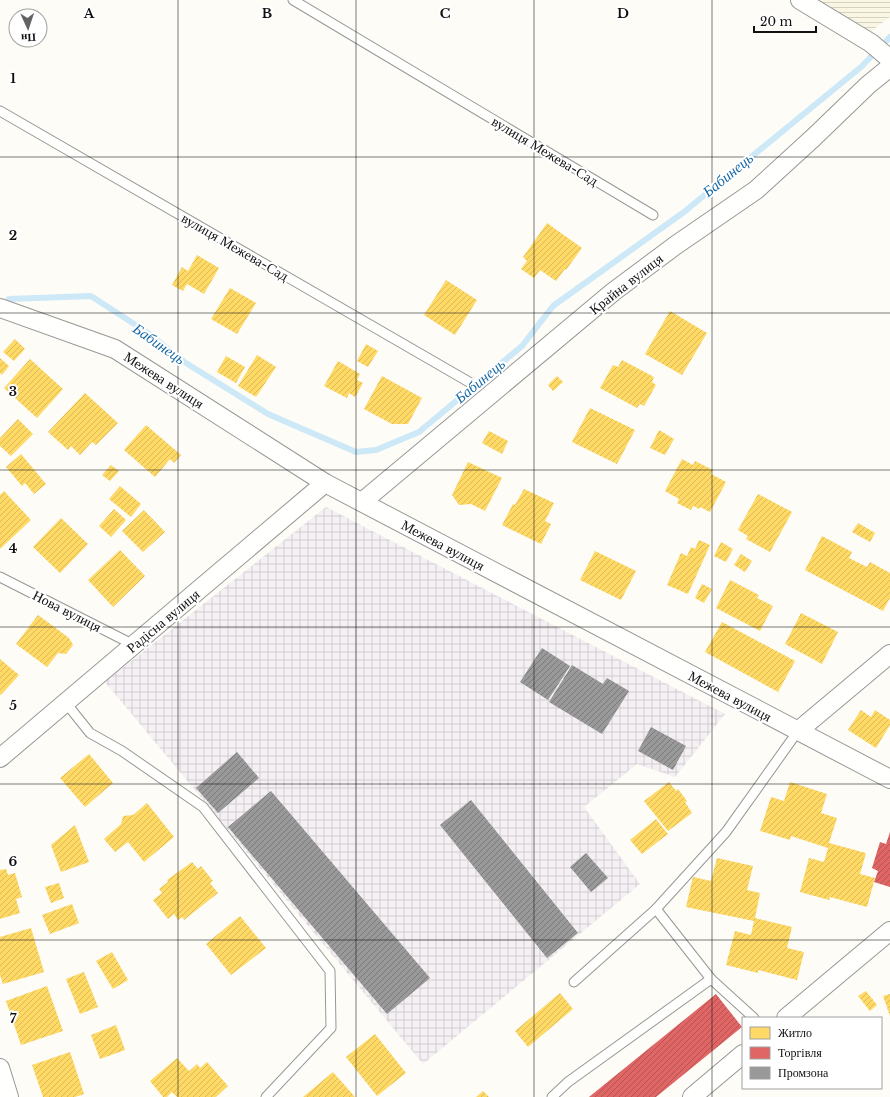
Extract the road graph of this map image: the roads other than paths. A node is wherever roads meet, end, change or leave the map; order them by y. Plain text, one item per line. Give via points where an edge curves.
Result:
1 (293, 0) edge
2 (800, 0) edge
3 (890, 59) edge
4 (890, 67) edge
5 (0, 111) edge
6 (653, 215) dead end
7 (0, 308) edge
8 (469, 382) dead end
9 (326, 483) junction
10 (362, 502) junction
11 (0, 577) edge
12 (134, 645) junction
13 (890, 654) edge
14 (66, 702) junction
15 (798, 731) junction
16 (0, 758) edge
17 (890, 779) edge
18 (656, 909) junction
19 (890, 931) edge
20 (710, 979) junction
21 (574, 982) dead end
22 (753, 1017) edge
23 (787, 1017) edge
24 (742, 1055) edge
25 (0, 1068) edge
26 (9, 1097) edge
27 (266, 1097) edge
28 (552, 1097) edge
29 (692, 1097) edge

1 - 6 lane, вулиця Межева-Сад
2 - 3 street via 871,43
4 - 10 street, Крайна вулиця via 756,190 676,245 614,292
5 - 8 lane, вулиця Межева-Сад
7 - 9 street, Межева вулиця via 115,349
9 - 10 street, Межева вулиця
9 - 12 street, Радісна вулиця
10 - 15 street, Межева вулиця
11 - 12 lane, Нова вулиця
12 - 14 street, Радісна вулиця
13 - 15 street
14 - 16 street, Радісна вулиця
14 - 27 lane via 90,733 122,751 203,807 330,971 331,1028
15 - 17 street, Межева вулиця
15 - 18 lane via 726,832
18 - 20 lane
18 - 21 lane
19 - 23 street
20 - 22 lane
20 - 28 lane via 568,1082
24 - 29 street
25 - 26 street

